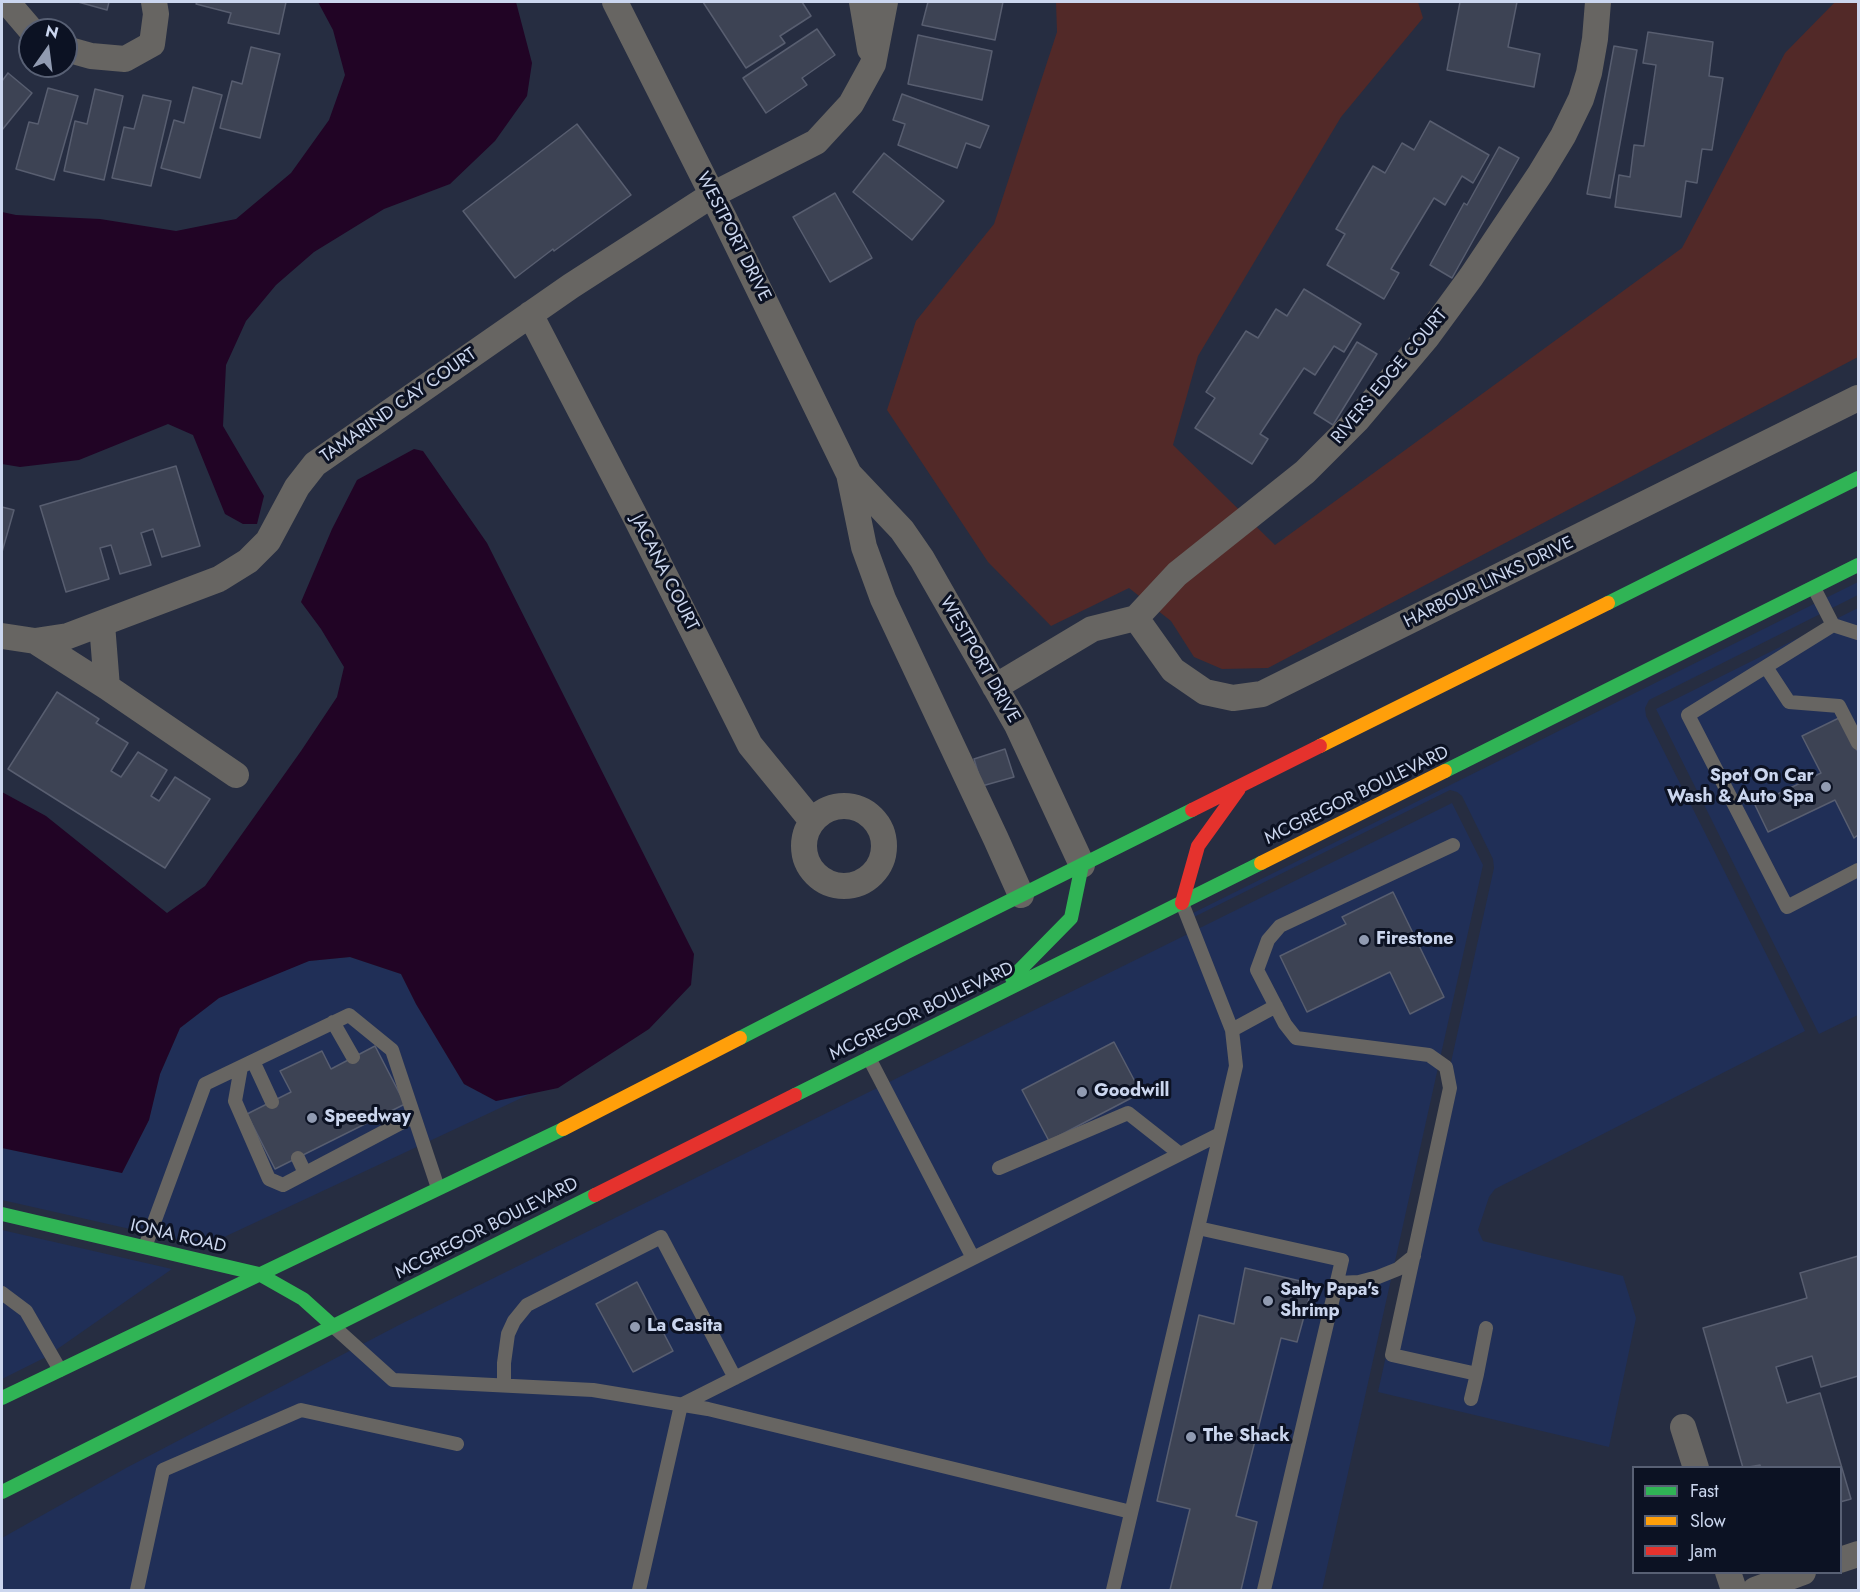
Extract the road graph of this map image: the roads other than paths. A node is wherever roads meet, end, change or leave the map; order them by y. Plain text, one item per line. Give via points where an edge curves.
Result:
1 (7, 2) edge
2 (154, 2) edge
3 (615, 2) edge
4 (862, 2) edge
5 (885, 2) edge
6 (1598, 2) edge
7 (21, 18) edge
8 (78, 52) edge
9 (873, 64) junction
10 (712, 195) junction
11 (530, 314) junction
12 (1858, 398) edge
13 (849, 474) junction
14 (1858, 478) edge
15 (1858, 566) edge
16 (1814, 588) junction
17 (1136, 618) junction
18 (102, 624) junction
19 (1833, 625) junction
20 (1858, 633) edge
21 (2, 636) edge
22 (35, 641) junction
23 (1766, 667) junction
24 (107, 687) junction
25 (995, 687) junction
26 (1858, 743) edge
27 (236, 775) dead end
28 (1242, 785) junction
29 (812, 821) dead end
30 (1453, 844) dead end
31 (1082, 865) junction
32 (1858, 870) edge
33 (1021, 895) junction
34 (1182, 903) junction
35 (994, 996) junction
36 (1276, 1006) junction
37 (333, 1022) junction
38 (1232, 1030) junction
39 (353, 1057) dead end
40 (869, 1058) junction
41 (247, 1064) junction
42 (272, 1102) dead end
43 (385, 1114) dead end
44 (414, 1116) junction
45 (392, 1127) junction
46 (1220, 1134) junction
47 (1180, 1154) junction
48 (298, 1158) dead end
49 (999, 1168) dead end
50 (305, 1173) junction
51 (438, 1189) junction
52 (2, 1214) edge
53 (1198, 1228) junction
54 (145, 1247) junction
55 (1414, 1256) junction
56 (973, 1258) junction
57 (259, 1274) junction
58 (1337, 1283) junction
59 (2, 1293) edge
60 (333, 1326) junction
61 (1486, 1328) dead end
62 (60, 1370) junction
63 (1477, 1374) junction
64 (735, 1378) junction
65 (504, 1385) junction
66 (2, 1398) edge
67 (1471, 1399) dead end
68 (681, 1405) junction
69 (1683, 1426) dead end
70 (457, 1444) dead end
71 (1696, 1466) edge
72 (2, 1492) edge
73 (1131, 1512) junction
74 (1858, 1554) edge
75 (1842, 1559) edge
76 (1729, 1574) edge
77 (1798, 1574) edge
78 (137, 1590) edge
79 (639, 1590) edge
80 (1113, 1590) edge
81 (1264, 1590) edge
82 (1734, 1590) edge
83 (1755, 1590) edge

1 - 7 street
2 - 8 street via 152,44 125,59
3 - 10 street, WESTPORT DRIVE
4 - 9 street
5 - 9 street, TAMARIND CAY COURT
6 - 17 street, RIVERS EDGE COURT via 1589,73 1563,136 1427,337 1357,420 1305,472 1177,574
9 - 10 street, TAMARIND CAY COURT via 852,104 816,142
10 - 11 street, TAMARIND CAY COURT
10 - 13 street, WESTPORT DRIVE
11 - 18 street, TAMARIND CAY COURT via 315,464 297,487 268,541 248,561 219,579
11 - 29 street, JACANA COURT via 750,745
12 - 17 street, HARBOUR LINKS DRIVE via 1262,694 1233,698 1205,692 1173,670
13 - 25 street, WESTPORT DRIVE via 902,530 922,559
13 - 33 street, WESTPORT DRIVE via 864,547 883,599
14 - 28 main road
15 - 16 main road, MCGREGOR BOULEVARD
16 - 19 lane
16 - 34 main road, MCGREGOR BOULEVARD
17 - 25 street via 1092,629
18 - 22 street, TAMARIND CAY COURT via 68,636
18 - 24 street
19 - 20 lane
19 - 23 lane
21 - 22 street, TAMARIND CAY COURT
22 - 24 street, TAMARIND CAY COURT
23 - 26 lane via 1789,702 1839,706
23 - 32 lane via 1688,715 1787,907
24 - 27 street, TAMARIND CAY COURT
25 - 31 street, WESTPORT DRIVE via 1017,725
28 - 31 main road
28 - 34 main road via 1198,846
30 - 36 lane via 1280,926 1268,940 1257,970
31 - 33 main road
31 - 35 main road via 1071,918
33 - 51 main road
34 - 35 main road, MCGREGOR BOULEVARD
34 - 38 lane
35 - 40 main road, MCGREGOR BOULEVARD
36 - 38 lane
36 - 55 lane via 1296,1038 1429,1055 1446,1067 1450,1088
37 - 39 lane
37 - 41 lane
37 - 44 lane via 349,1015 392,1050
38 - 46 lane via 1236,1066
40 - 56 lane
40 - 60 main road, MCGREGOR BOULEVARD
41 - 42 lane
41 - 50 lane via 235,1101 268,1179 283,1185
41 - 54 lane via 205,1084
43 - 45 lane
44 - 45 lane
44 - 51 lane
45 - 50 lane
46 - 47 lane
46 - 53 lane
47 - 49 lane via 1128,1113
47 - 56 lane
48 - 50 lane
51 - 57 main road
52 - 54 main road, IONA ROAD
53 - 58 lane via 1342,1260
53 - 73 lane
54 - 57 main road, IONA ROAD
55 - 58 lane via 1398,1269 1378,1277
55 - 63 lane via 1392,1355
56 - 64 lane
57 - 60 main road, IONA ROAD via 303,1299
57 - 62 main road
58 - 81 lane
59 - 62 lane via 27,1311
60 - 65 lane via 393,1380
60 - 72 main road, MCGREGOR BOULEVARD
61 - 63 lane
62 - 66 main road
63 - 67 lane
64 - 65 lane via 661,1238 527,1305 508,1334
64 - 68 lane
65 - 68 lane via 593,1390
68 - 73 lane
68 - 79 lane
69 - 71 street
70 - 78 lane via 300,1410 163,1470
73 - 80 lane
74 - 75 street
76 - 82 street
77 - 83 street

